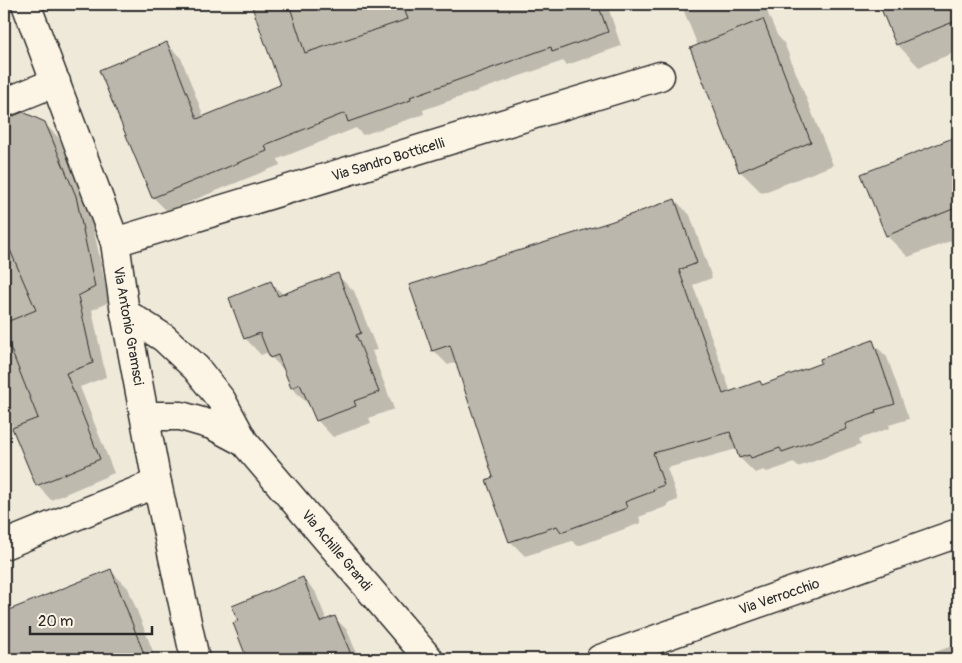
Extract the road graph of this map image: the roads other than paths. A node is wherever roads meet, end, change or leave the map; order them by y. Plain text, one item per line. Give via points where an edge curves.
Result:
1 (26, 4) edge
2 (660, 76) dead end
3 (56, 82) junction
4 (4, 103) edge
5 (115, 242) junction
6 (125, 313) junction
7 (145, 416) junction
8 (244, 442) junction
9 (157, 483) junction
10 (958, 533) edge
11 (4, 545) edge
12 (195, 659) edge
13 (429, 659) edge
14 (600, 659) edge

1 - 3 street, Via Antonio Gramsci
2 - 5 street, Via Sandro Botticelli
3 - 4 street
3 - 5 street, Via Antonio Gramsci
5 - 6 street, Via Antonio Gramsci
6 - 7 street, Via Antonio Gramsci
6 - 8 street, Via Achille Grandi via 164,338 196,368 222,402
7 - 8 street, Via Achille Grandi via 181,416 212,425
7 - 9 street, Via Antonio Gramsci
8 - 13 street, Via Achille Grandi
9 - 11 street
9 - 12 street, Via Antonio Gramsci
10 - 14 street, Via Verrocchio

